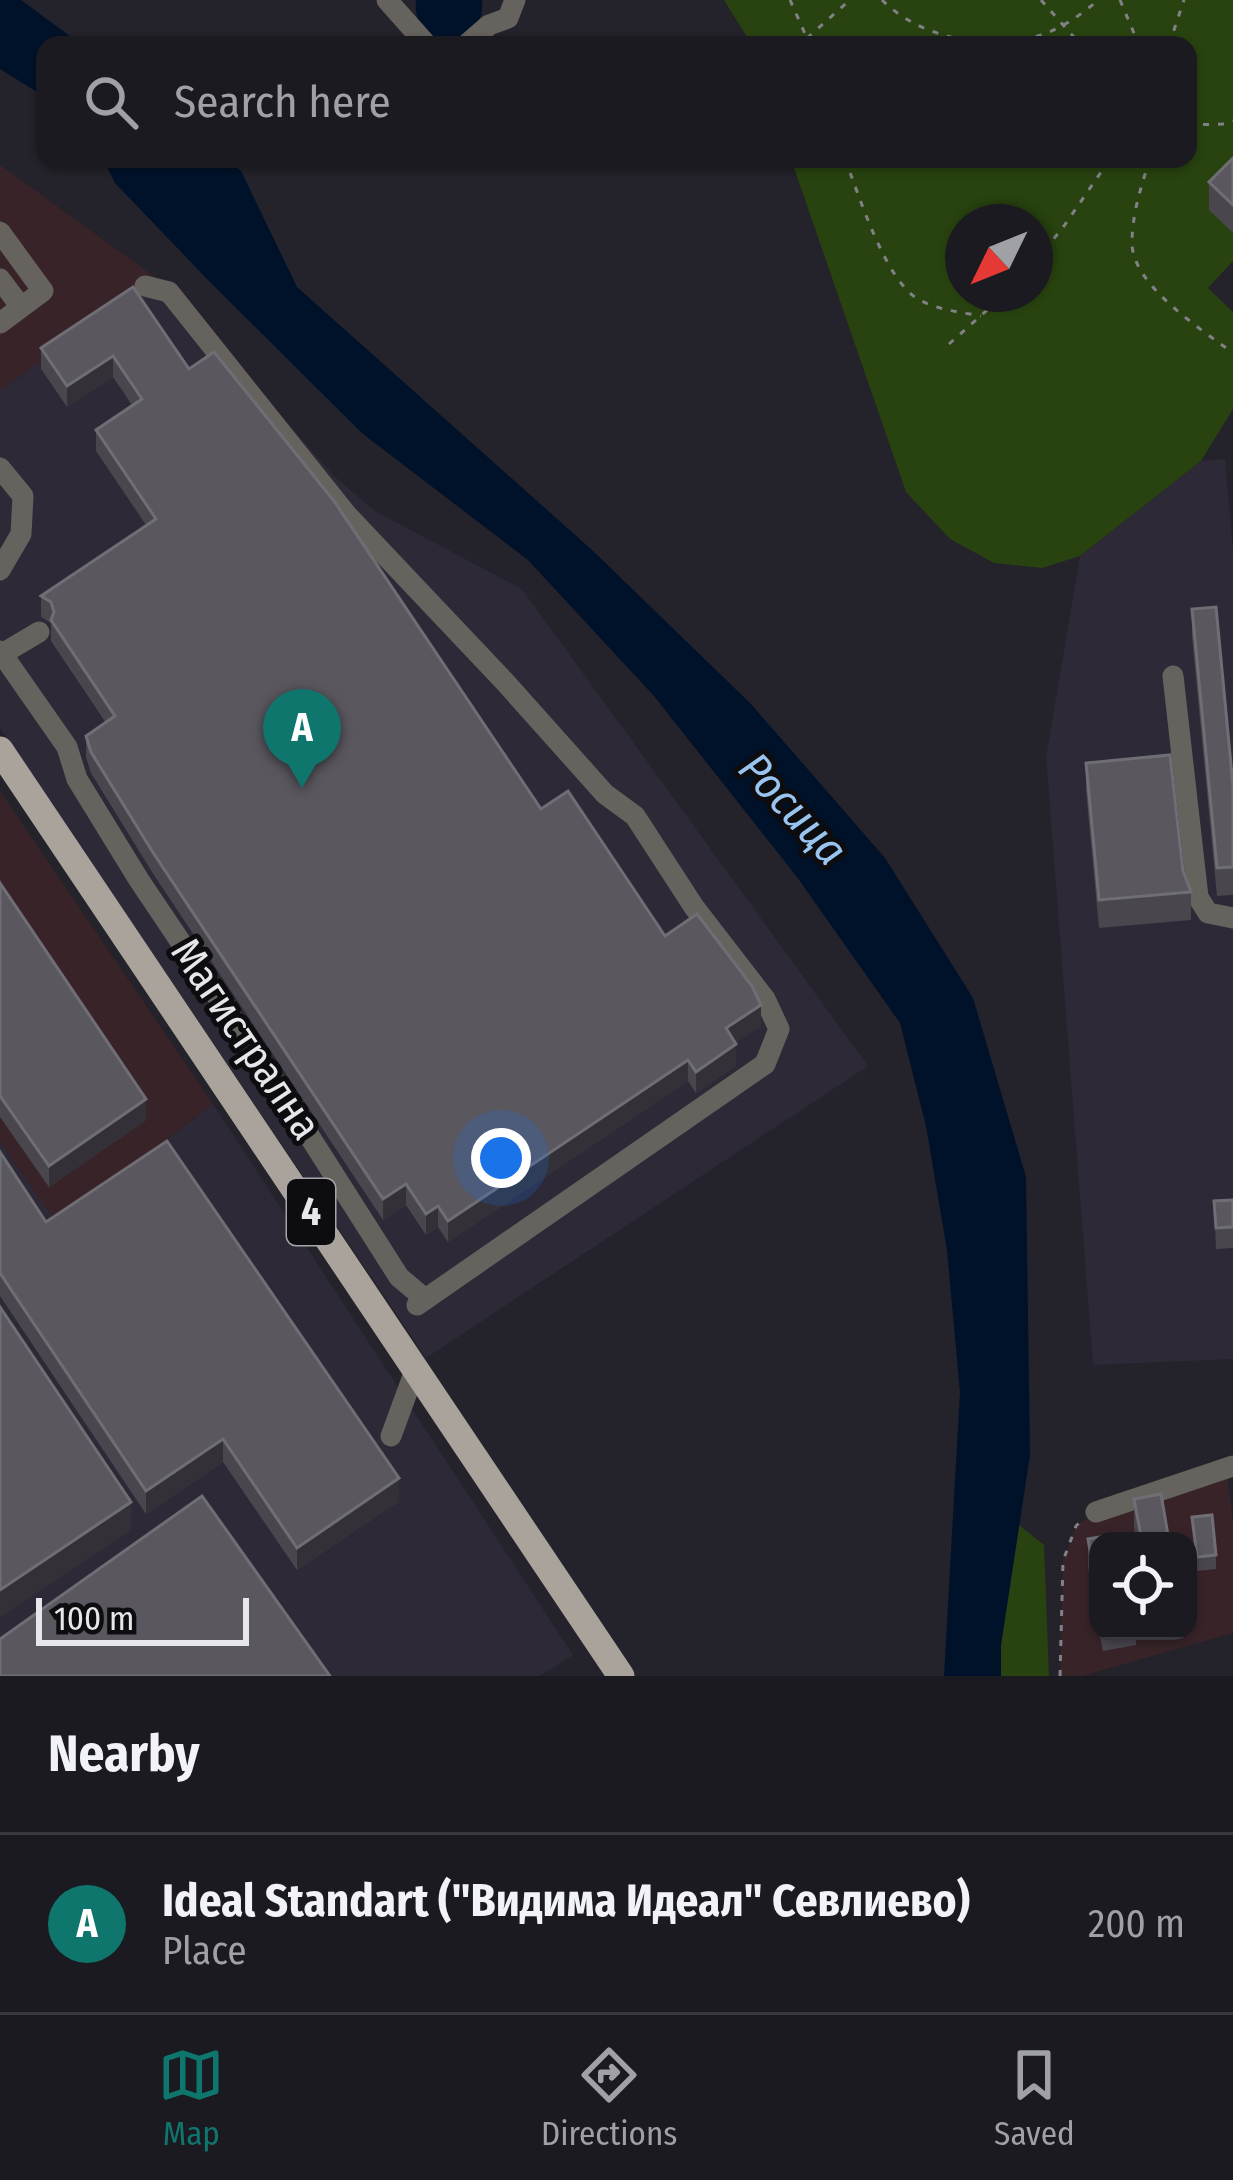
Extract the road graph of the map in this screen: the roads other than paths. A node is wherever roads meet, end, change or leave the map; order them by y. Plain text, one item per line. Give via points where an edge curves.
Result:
1 (387, 0) edge
2 (515, 0) edge
3 (419, 36) edge
4 (476, 36) edge
5 (0, 232) edge
6 (0, 279) edge
7 (146, 286) dead end
8 (21, 307) junction
9 (0, 322) edge
10 (0, 468) edge
11 (0, 570) edge
12 (39, 632) dead end
13 (1, 653) edge
14 (1173, 676) dead end
15 (1, 749) edge
16 (1233, 918) edge
17 (416, 1368) junction
18 (391, 1436) dead end
19 (1233, 1466) edge
20 (1096, 1512) road end
21 (621, 1676) edge

1 - 3 street
2 - 4 street via 508,18
5 - 8 street via 43,291
6 - 8 street
7 - 13 street via 169,292 184,328 347,515 605,794 635,816 764,999 779,1030 765,1064 421,1302 139,880 77,779 67,747
8 - 9 street
10 - 11 street via 23,496 21,534
12 - 13 street
14 - 16 street via 1198,898 1208,913
15 - 17 main road, Магистрална / 4
17 - 18 street
17 - 21 main road, Магистрална / 4
19 - 20 street

